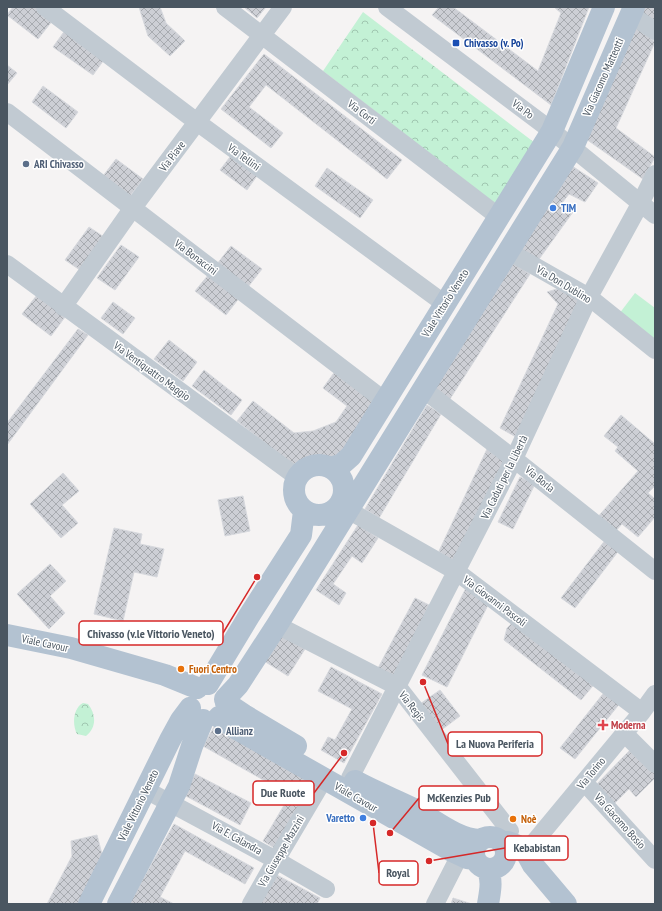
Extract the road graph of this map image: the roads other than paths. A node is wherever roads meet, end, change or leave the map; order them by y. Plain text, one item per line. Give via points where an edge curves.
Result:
1 (45, 7) edge
2 (225, 7) edge
3 (284, 7) edge
4 (387, 7) edge
5 (604, 7) edge
6 (632, 11) edge
7 (655, 31) edge
8 (262, 36) junction
9 (7, 112) edge
10 (197, 122) junction
11 (552, 131) junction
12 (573, 147) junction
13 (655, 174) edge
14 (640, 204) junction
15 (132, 209) junction
16 (655, 215) edge
17 (499, 216) junction
18 (508, 251) junction
19 (7, 264) edge
20 (589, 297) junction
21 (444, 304) junction
22 (63, 307) junction
23 (655, 350) edge
24 (423, 389) junction
25 (385, 401) junction
26 (514, 459) junction
27 (331, 468) junction
28 (297, 477) junction
29 (341, 510) junction
30 (304, 511) junction
31 (655, 571) edge
32 (457, 572) junction
33 (278, 625) junction
34 (7, 635) edge
35 (7, 648) edge
36 (398, 687) junction
37 (207, 703) junction
38 (650, 706) edge
39 (624, 734) junction
40 (655, 764) edge
41 (324, 778) junction
42 (350, 778) junction
43 (584, 782) junction
44 (146, 790) junction
45 (171, 802) junction
46 (506, 836) junction
47 (480, 858) junction
48 (530, 858) junction
49 (276, 860) junction
50 (655, 860) edge
51 (326, 889) dead end
52 (94, 902) edge
53 (118, 904) edge
54 (251, 904) edge
55 (435, 904) edge
56 (488, 904) edge
57 (566, 904) edge

1 - 10 street, Via Tellini
2 - 8 street, Via Corti
3 - 8 street, Via Piave
4 - 11 street, Via Po
5 - 11 main road
6 - 7 street
6 - 12 main road, Via Giacomo Matteotti
8 - 10 street, Via Piave
8 - 17 street, Via Corti
9 - 15 street, Via Bonaccini
10 - 15 street, Via Piave
10 - 21 street, Via Tellini
11 - 12 street, Via Po
11 - 17 main road, Viale Vittorio Veneto
12 - 14 street, Via Po
12 - 18 main road
13 - 14 street, Via Caduti per la Libertà
14 - 16 street, Via Po
14 - 20 street, Via Caduti per la Libertà
15 - 22 street, Via Piave
15 - 25 street, Via Bonaccini
17 - 21 main road, Viale Vittorio Veneto
18 - 20 street, Via Don Dublino
18 - 24 main road
19 - 22 street, Via Ventiquattro Maggio
20 - 23 street, Via Don Dublino
20 - 26 street, Via Caduti per la Libertà
21 - 25 main road, Viale Vittorio Veneto
22 - 28 street, Via Ventiquattro Maggio
24 - 26 street, Via Borla
24 - 29 main road via 362,487
25 - 27 main road, Viale Vittorio Veneto via 351,456 342,464
26 - 31 street, Via Borla
26 - 32 street, Via Caduti per la Libertà
27 - 28 main road via 316,465 302,471
27 - 29 main road via 343,483
28 - 30 main road via 293,492
29 - 30 main road via 323,515
29 - 32 street, Via Giovanni Pascoli
29 - 33 main road, Viale Vittorio Veneto
30 - 37 main road, Viale Vittorio Veneto via 301,535 249,616
32 - 36 street, Via Caduti per la Libertà
32 - 38 street, Via Giovanni Pascoli
33 - 36 street, Via Regis
33 - 37 main road, Viale Vittorio Veneto via 238,685
34 - 37 main road, Viale Cavour via 71,648 165,676
35 - 37 main road, Viale Cavour via 69,660 160,684
36 - 42 street, Via Caduti per la Libertà
36 - 46 street, Via Regis
37 - 41 main road, Viale Cavour via 234,728
37 - 42 main road, Viale Cavour via 244,715
37 - 44 main road, Viale Vittorio Veneto via 181,720
37 - 45 main road, Viale Vittorio Veneto via 179,786
38 - 39 street, Via Torino
39 - 40 street
39 - 43 street, Via Torino
41 - 47 main road, Viale Cavour
41 - 49 street, Via Giuseppe Mazzini
42 - 47 main road, Viale Cavour via 472,840
43 - 48 street, Via Torino
43 - 50 street, Via Giacomo Bosio
44 - 45 street, Via E. Calandra
44 - 52 main road, Viale Vittorio Veneto
45 - 49 street, Via E. Calandra
45 - 53 main road, Viale Vittorio Veneto
46 - 47 main road via 506,856
46 - 48 main road via 508,842 516,845
47 - 48 main road via 521,862
47 - 55 street
47 - 56 main road via 490,875
48 - 57 main road
49 - 51 street, Via E. Calandra
49 - 54 street, Via Giuseppe Mazzini

